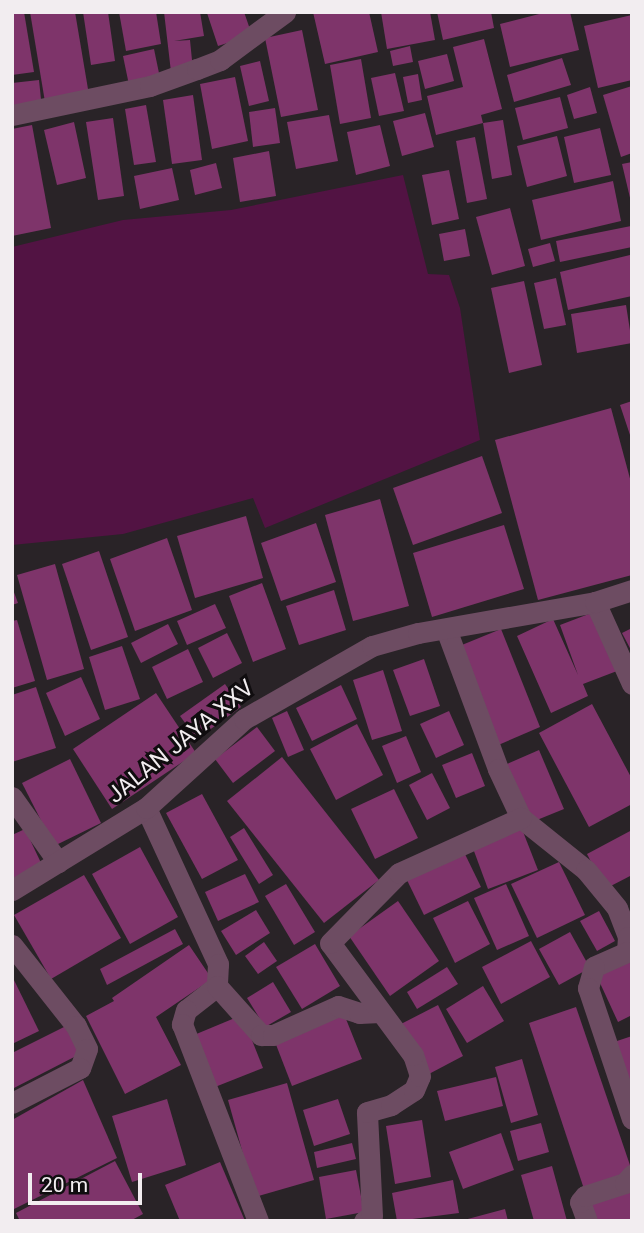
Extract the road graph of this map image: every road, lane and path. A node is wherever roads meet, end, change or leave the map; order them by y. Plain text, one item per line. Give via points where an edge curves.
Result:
1 (285, 12) edge
2 (12, 115) edge
3 (632, 590) edge
4 (595, 602) junction
5 (446, 629) junction
6 (632, 684) edge
7 (12, 797) edge
8 (146, 808) junction
9 (522, 818) junction
10 (58, 862) junction
11 (12, 890) edge
12 (12, 944) edge
13 (217, 986) junction
14 (380, 1012) junction
15 (12, 1103) edge
16 (632, 1119) edge
17 (632, 1175) edge
18 (258, 1221) edge
19 (364, 1221) edge
20 (587, 1221) edge

1 - 2 street via 220,60 197,69 150,86
3 - 4 street, JALAN JAYA XXV
4 - 5 street, JALAN JAYA XXV
4 - 6 street
5 - 8 street, JALAN JAYA XXV via 372,646 318,673 244,719
5 - 9 street via 498,769
7 - 10 street
8 - 10 street, JALAN JAYA XXV
8 - 13 street via 218,964
9 - 14 street via 399,873 330,942
9 - 16 street via 586,870 617,908 628,937 627,952 594,967 587,988
10 - 11 street, JALAN JAYA XXV
12 - 15 street via 76,1026 87,1049 80,1068
13 - 14 street via 261,1035 273,1035 338,1006 359,1013
13 - 18 street via 186,1010 182,1024
14 - 19 street via 413,1055 420,1076 414,1090 391,1105 367,1112 372,1216
17 - 20 street via 625,1183 585,1196 580,1202

